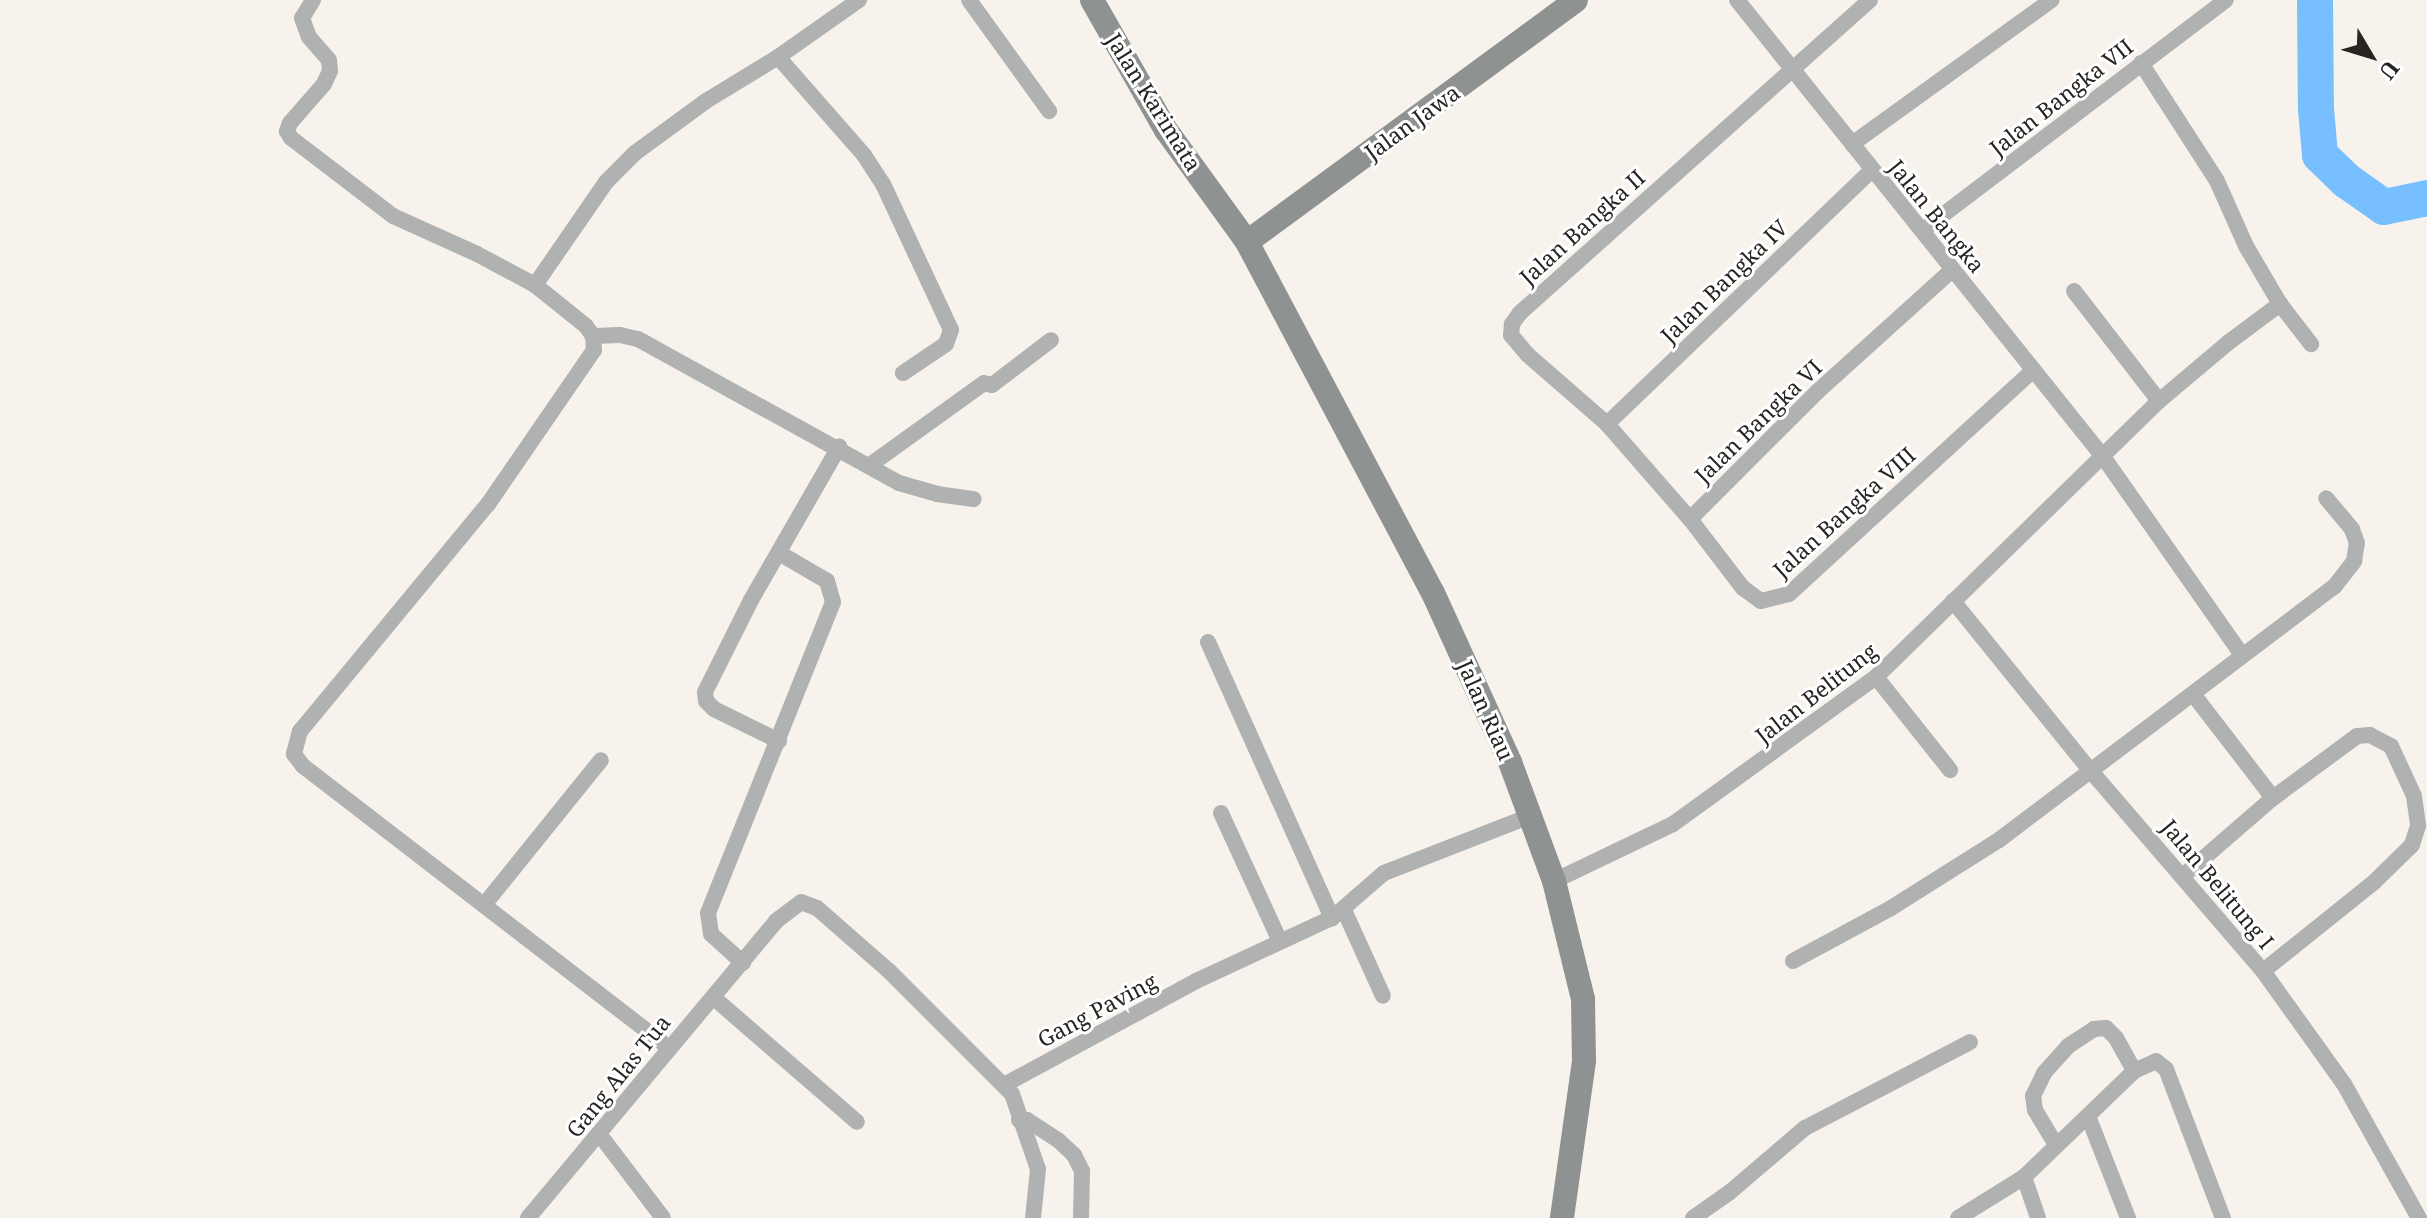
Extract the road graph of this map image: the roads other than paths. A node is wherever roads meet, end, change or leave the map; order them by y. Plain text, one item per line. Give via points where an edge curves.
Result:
1 (313, 0) edge
2 (859, 0) edge
3 (969, 0) edge
4 (1092, 0) edge
5 (1576, 0) edge
6 (1737, 0) edge
7 (1870, 0) edge
8 (2052, 0) edge
9 (2226, 0) edge
10 (778, 57) junction
11 (2141, 63) junction
12 (1790, 70) junction
13 (1049, 111) dead end
14 (1852, 144) junction
15 (1872, 170) junction
16 (1923, 230) junction
17 (1247, 242) junction
18 (1952, 270) junction
19 (535, 285) junction
20 (2074, 291) dead end
21 (2280, 304) junction
22 (593, 336) junction
23 (1051, 340) dead end
24 (2311, 344) dead end
25 (2032, 371) junction
26 (903, 373) dead end
27 (2159, 401) junction
28 (1607, 424) junction
29 (839, 447) junction
30 (2104, 458) junction
31 (870, 465) junction
32 (2326, 498) dead end
33 (974, 499) dead end
34 (1690, 519) junction
35 (779, 553) junction
36 (1953, 601) junction
37 (1208, 642) dead end
38 (2241, 654) junction
39 (1876, 677) junction
40 (2193, 694) junction
41 (779, 741) junction
42 (601, 760) dead end
43 (1950, 770) dead end
44 (2090, 770) junction
45 (2273, 798) junction
46 (1221, 813) dead end
47 (1530, 816) junction
48 (2184, 875) junction
49 (1554, 881) junction
50 (484, 905) junction
51 (1338, 914) junction
52 (1280, 941) junction
53 (1793, 961) dead end
54 (743, 963) junction
55 (2263, 971) junction
56 (1383, 996) dead end
57 (714, 998) junction
58 (1970, 1042) dead end
59 (668, 1047) junction
60 (2134, 1071) junction
61 (1004, 1085) junction
62 (2088, 1116) junction
63 (1019, 1120) junction
64 (857, 1122) dead end
65 (600, 1135) junction
66 (2056, 1145) junction
67 (2024, 1177) junction
68 (528, 1218) edge
69 (663, 1218) edge
70 (1033, 1218) edge
71 (1081, 1218) edge
72 (1562, 1218) edge
73 (1693, 1218) edge
74 (1958, 1218) edge
75 (2038, 1218) edge
76 (2128, 1218) edge
77 (2223, 1218) edge
78 (2419, 1218) edge

1 - 19 street via 302,18 309,37 329,60 330,71 287,127 291,138 393,216
2 - 10 street
3 - 13 street
4 - 17 main road, Jalan Karimata via 1166,130
5 - 17 main road, Jalan Jawa
6 - 12 street, Jalan Bangka
7 - 12 street
8 - 14 street
9 - 11 street, Jalan Bangka VII
10 - 19 street via 635,153 606,182
10 - 26 street via 883,184 951,330 946,344
11 - 16 street, Jalan Bangka VII
11 - 21 street via 2217,181
12 - 14 street, Jalan Bangka
12 - 28 street, Jalan Bangka II via 1512,324 1516,343
14 - 15 street, Jalan Bangka
15 - 16 street, Jalan Bangka
15 - 28 street, Jalan Bangka IV
16 - 18 street, Jalan Bangka
17 - 47 main road, Jalan Riau via 1433,593
18 - 25 street, Jalan Bangka
18 - 34 street, Jalan Bangka VI via 1817,392
19 - 22 street via 581,320
20 - 27 street
21 - 24 street
21 - 27 street, Jalan Belitung
22 - 29 street via 638,339
22 - 50 street via 591,357 488,504 295,743 294,754 303,766
23 - 31 street
25 - 30 street, Jalan Bangka
25 - 34 street, Jalan Bangka VIII via 1781,598 1761,601 1749,593
27 - 30 street, Jalan Belitung
28 - 34 street, Jalan Bangka VI
29 - 31 street
29 - 35 street
30 - 36 street, Jalan Belitung
30 - 38 street, Jalan Bangka
31 - 33 street via 899,483
32 - 38 street via 2355,534 2354,561 2334,587
35 - 41 street via 824,578 834,598
35 - 41 street via 705,695 714,709
36 - 39 street, Jalan Belitung
36 - 44 street, Jalan Belitung I
37 - 51 street
38 - 40 street
39 - 43 street
39 - 49 street, Jalan Belitung via 1673,824
40 - 44 street
40 - 45 street
41 - 54 street via 707,919 711,934
42 - 50 street
44 - 48 street, Jalan Belitung I
44 - 53 street via 1999,840
45 - 48 street
45 - 55 street via 2357,736 2370,735 2383,739 2397,754 2414,796 2418,826 2404,857
46 - 52 street
47 - 49 main road, Jalan Riau
47 - 51 street, Gang Paving via 1384,873
48 - 55 street, Jalan Belitung I
49 - 72 main road, Jalan Riau via 1583,999 1585,1035
50 - 59 street
51 - 52 street, Gang Paving
51 - 56 street
52 - 61 street, Gang Paving
54 - 57 street, Gang Alas Tua
54 - 61 street via 785,912 796,903 807,904 889,971
55 - 78 street, Jalan Belitung I via 2344,1084
57 - 59 street, Gang Alas Tua
57 - 64 street
58 - 73 street via 1805,1128
59 - 65 street, Gang Alas Tua
60 - 62 street
60 - 66 street via 2106,1028 2094,1029 2068,1046 2044,1073 2033,1101
60 - 77 street via 2156,1061 2166,1069
61 - 63 street
62 - 66 street
62 - 76 street
63 - 70 street via 1038,1169
63 - 71 street via 1027,1120 1074,1155 1082,1171
65 - 68 street, Gang Alas Tua
65 - 69 street
66 - 67 street
67 - 74 street
67 - 75 street

